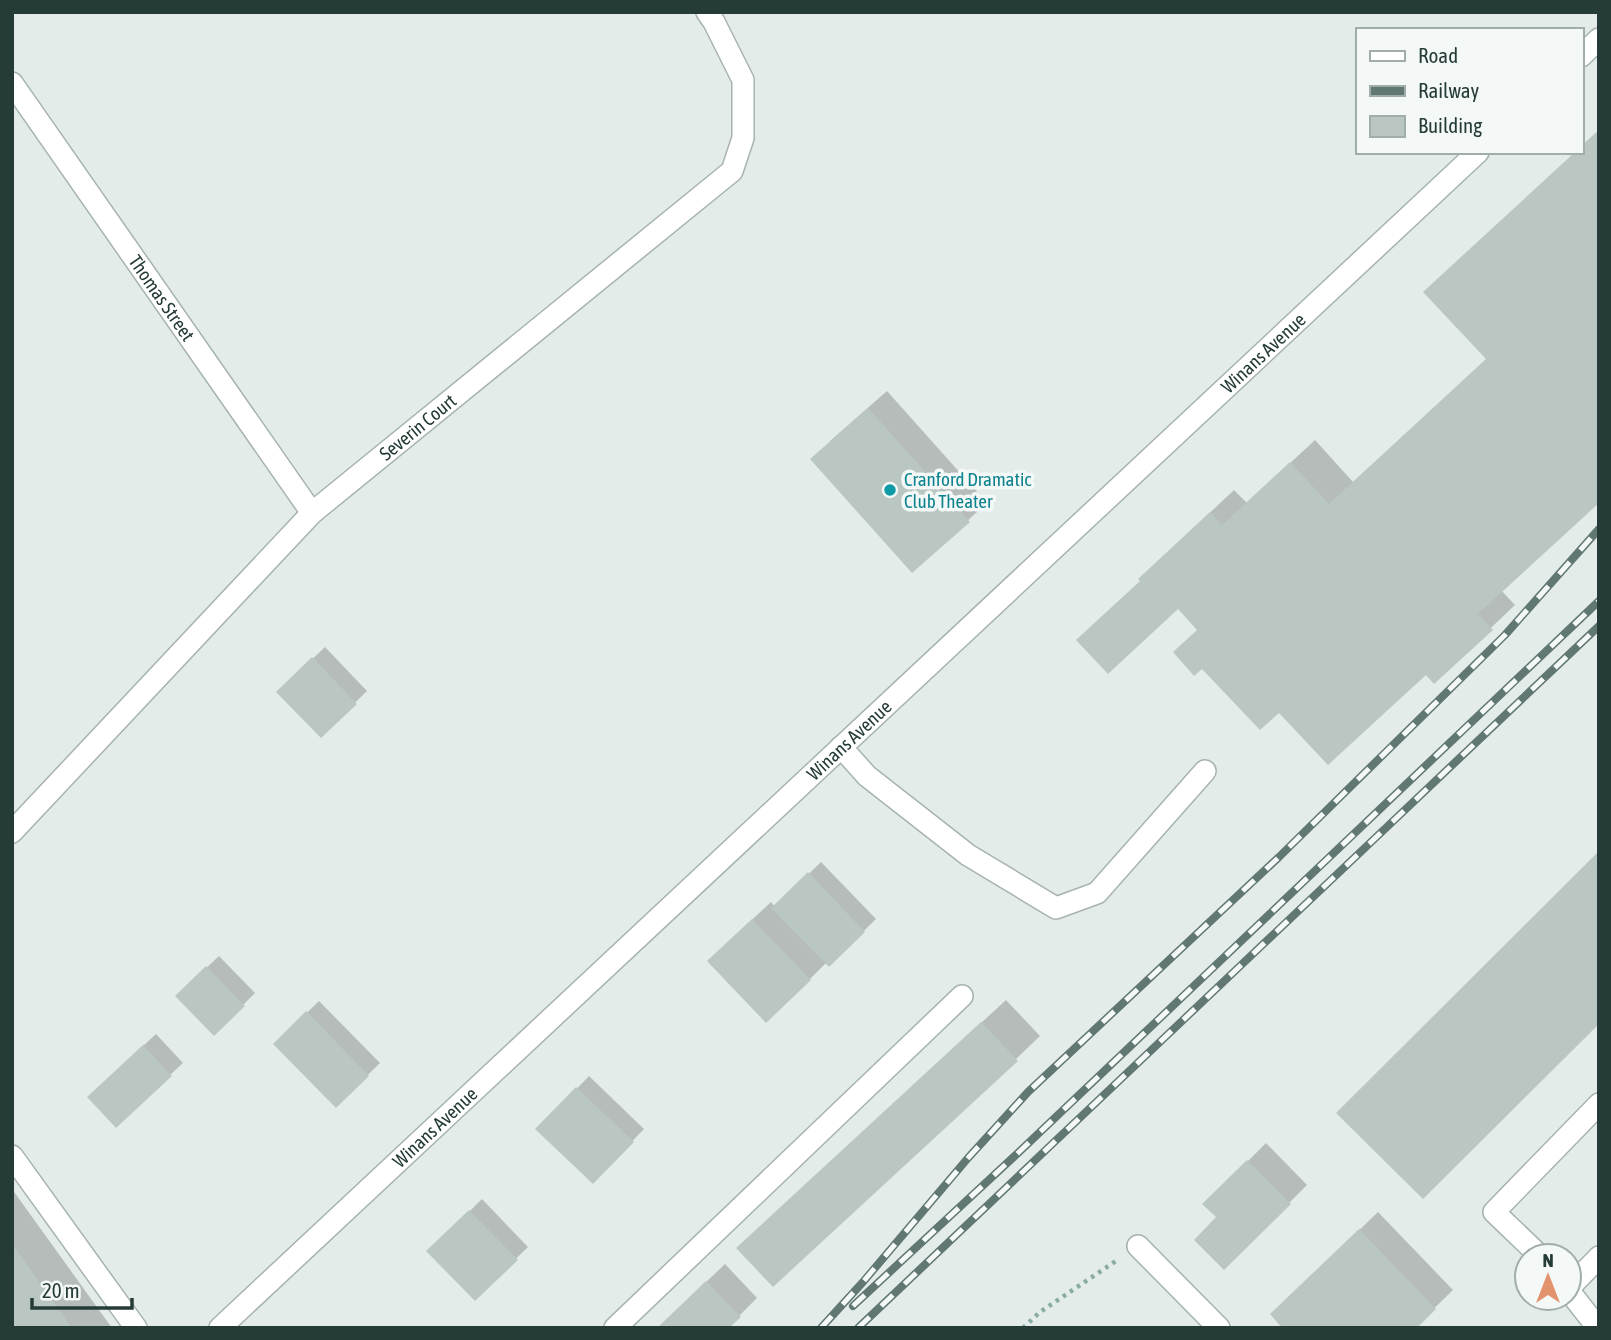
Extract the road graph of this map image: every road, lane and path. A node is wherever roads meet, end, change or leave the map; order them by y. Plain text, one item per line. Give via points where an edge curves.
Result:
1 (707, 12) edge
2 (1599, 39) edge
3 (1583, 54) edge
4 (12, 83) edge
5 (1476, 154) edge
6 (312, 513) junction
7 (841, 747) junction
8 (1205, 771) dead end
9 (12, 832) edge
10 (962, 996) dead end
11 (1599, 1104) edge
12 (12, 1156) edge
13 (1525, 1242) edge
14 (1138, 1246) joint
15 (1599, 1257) edge
16 (1583, 1275) edge
17 (1583, 1308) edge
18 (136, 1328) edge
19 (220, 1328) edge
20 (615, 1328) edge
21 (1023, 1328) edge
22 (1219, 1328) edge
23 (1598, 1328) edge

1 - 6 street, Severin Court via 743,80 743,138 732,171
2 - 3 street
4 - 6 street, Thomas Street
5 - 7 street, Winans Avenue
6 - 9 street, Severin Court
7 - 8 street via 867,776 968,855 1056,908 1097,893
7 - 19 street, Winans Avenue
10 - 20 street
11 - 13 street via 1494,1212
12 - 18 street
14 - 21 path
14 - 22 street
15 - 16 street
17 - 23 street

